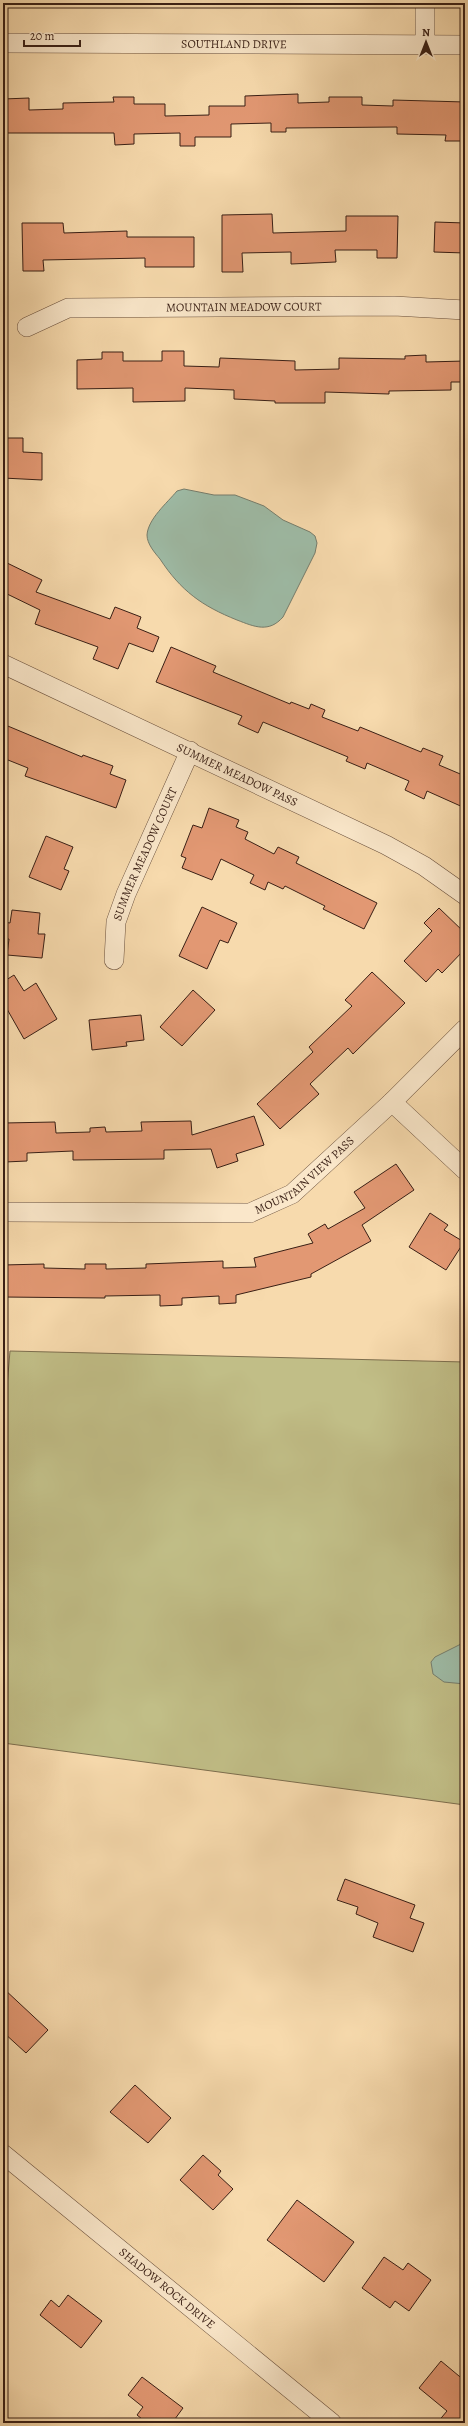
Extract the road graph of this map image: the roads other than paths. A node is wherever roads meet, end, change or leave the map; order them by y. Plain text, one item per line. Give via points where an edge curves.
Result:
1 (425, 3) edge
2 (3, 43) edge
3 (425, 45) junction
4 (465, 45) edge
5 (465, 310) edge
6 (27, 327) dead end
7 (3, 664) edge
8 (190, 751) junction
9 (465, 895) edge
10 (114, 960) dead end
11 (465, 1029) edge
12 (392, 1102) junction
13 (465, 1170) edge
14 (3, 1212) edge
15 (3, 2154) edge
16 (332, 2423) edge

1 - 3 street
2 - 3 street, SOUTHLAND DRIVE
3 - 4 street, SOUTHLAND DRIVE
5 - 6 street, MOUNTAIN MEADOW COURT via 394,306 68,308
7 - 8 street, SUMMER MEADOW PASS
8 - 9 street, SUMMER MEADOW PASS via 386,845 424,866
8 - 10 street, SUMMER MEADOW COURT via 126,894 116,922
11 - 12 street, MOUNTAIN VIEW PASS
12 - 13 street
12 - 14 street, MOUNTAIN VIEW PASS via 292,1194 250,1213
15 - 16 street, SHADOW ROCK DRIVE

